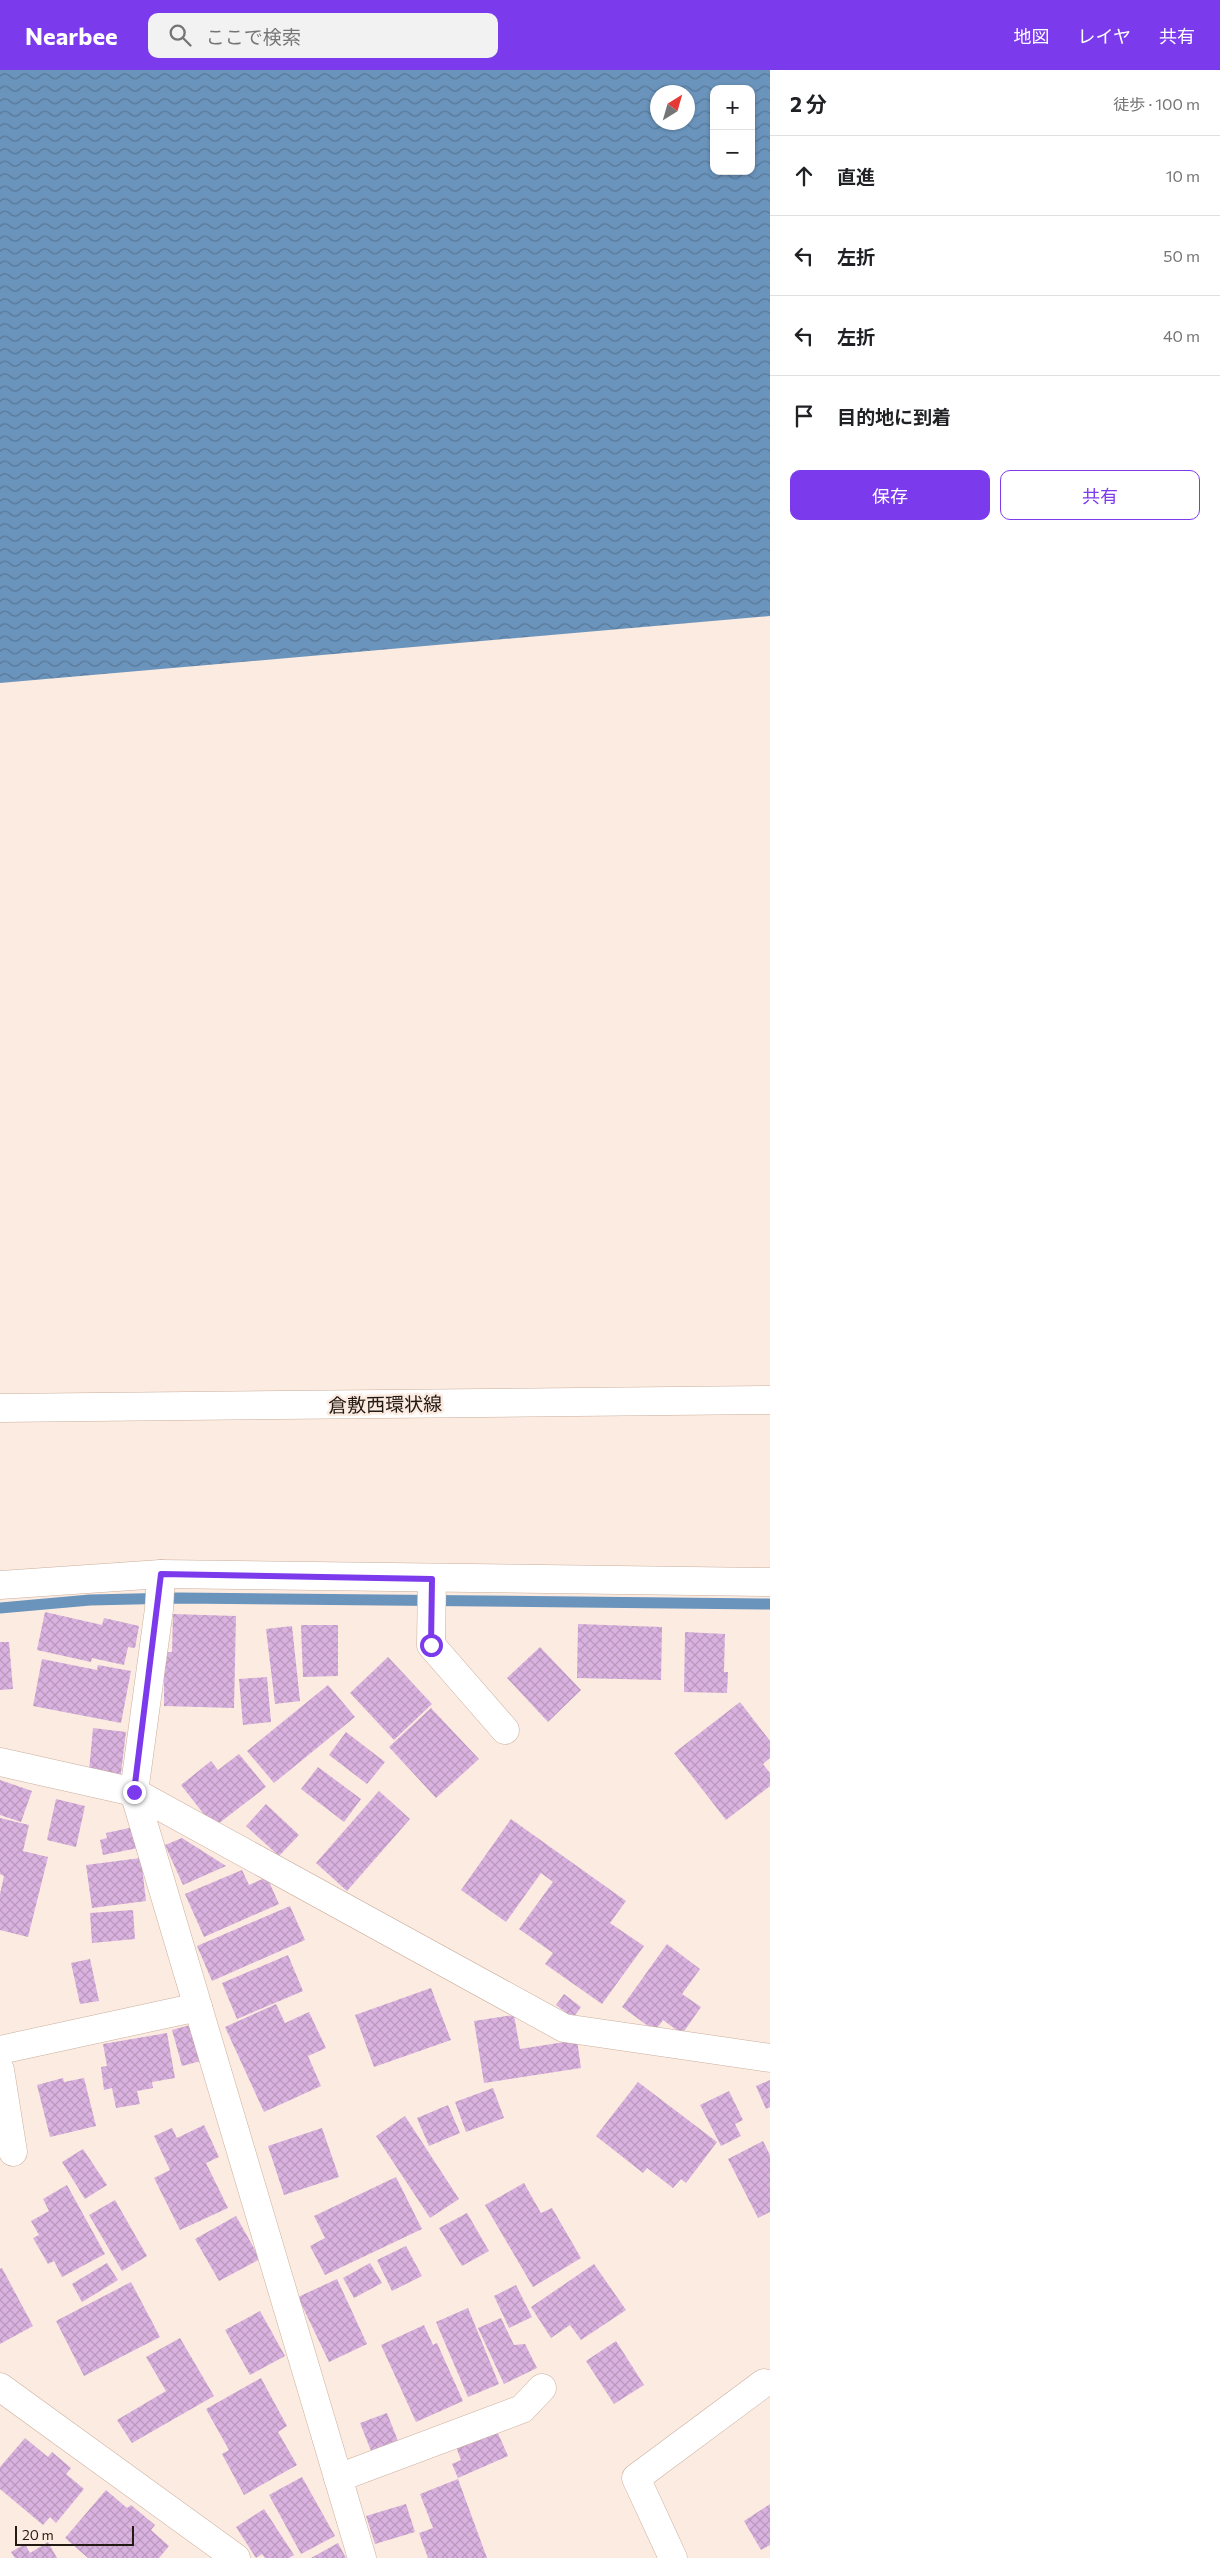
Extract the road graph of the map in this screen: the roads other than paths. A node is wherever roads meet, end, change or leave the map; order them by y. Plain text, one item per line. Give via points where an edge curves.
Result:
1 (770, 1400) edge
2 (0, 1408) edge
3 (770, 1582) edge
4 (0, 1585) edge
5 (160, 1591) junction
6 (431, 1594) junction
7 (505, 1730) dead end
8 (0, 1762) edge
9 (134, 1792) junction
10 (198, 2008) junction
11 (0, 2050) edge
12 (770, 2058) edge
13 (0, 2070) edge
14 (13, 2152) dead end
15 (764, 2382) dead end
16 (542, 2388) dead end
17 (6, 2400) edge
18 (338, 2478) junction
19 (236, 2558) edge
20 (362, 2558) edge
21 (673, 2558) edge

1 - 2 street, 倉敷西環状線
3 - 6 street
4 - 5 street
5 - 6 street
5 - 9 street
6 - 7 street via 431,1645
8 - 9 street
9 - 10 street
9 - 12 street via 564,2028
10 - 11 street
10 - 18 street
13 - 14 street
15 - 21 street via 636,2478
16 - 18 street via 522,2409
17 - 19 street
18 - 20 street

